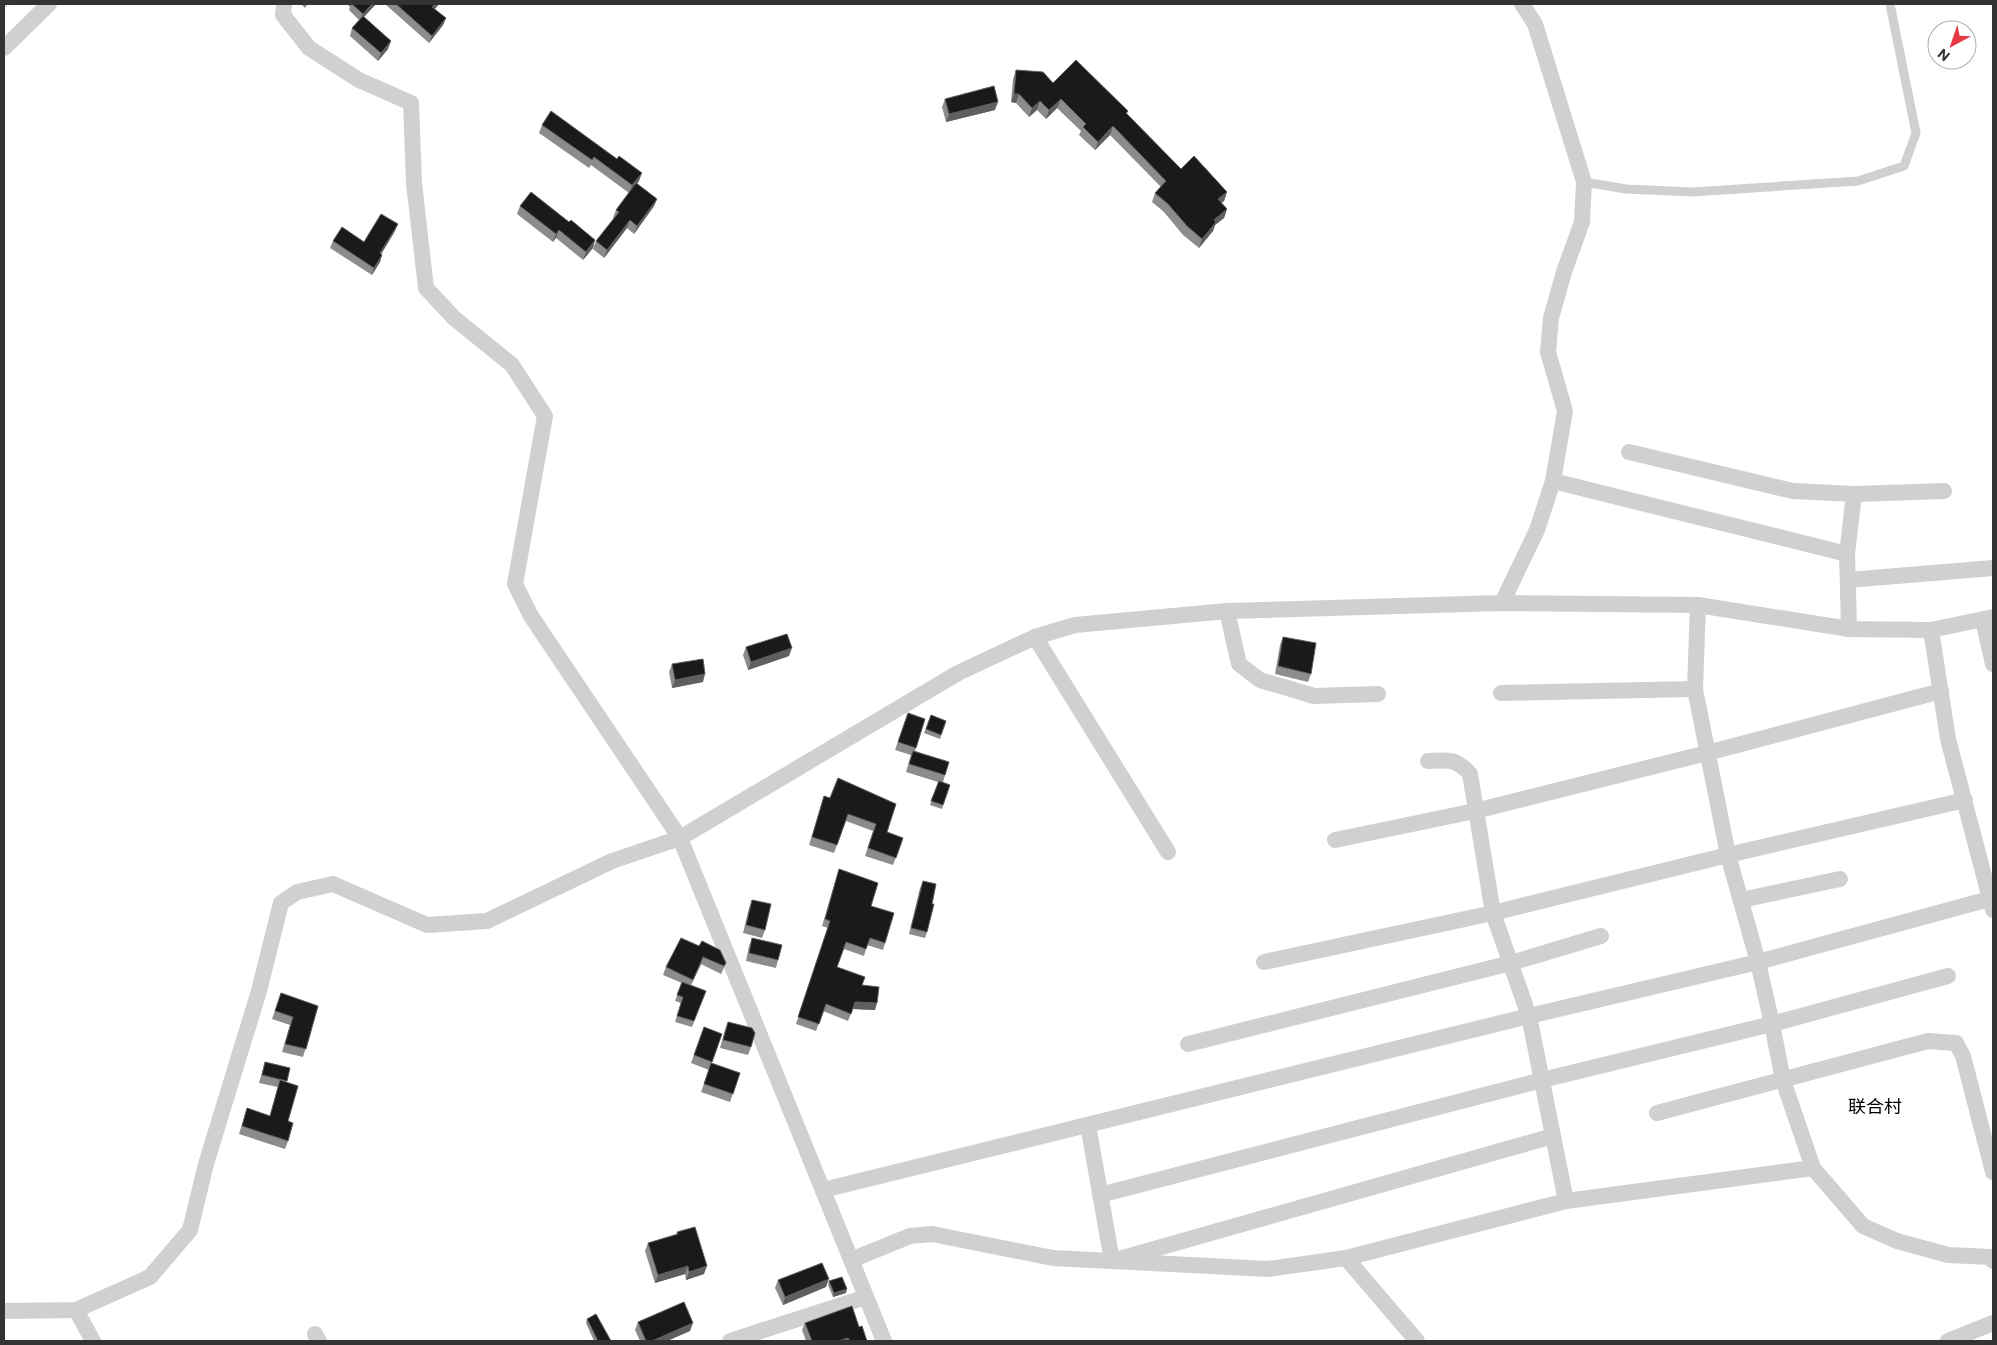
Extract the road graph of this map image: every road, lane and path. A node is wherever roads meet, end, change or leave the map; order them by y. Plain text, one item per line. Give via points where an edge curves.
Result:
1 (9, 4) edge
2 (48, 4) edge
3 (284, 4) edge
4 (1522, 4) edge
5 (1890, 4) edge
6 (4, 6) edge
7 (4, 48) edge
8 (1584, 182) junction
9 (1629, 452) dead end
10 (1553, 481) junction
11 (1944, 491) dead end
12 (1854, 494) junction
13 (1847, 554) junction
14 (1993, 568) edge
15 (1848, 580) junction
16 (1502, 603) junction
17 (1698, 605) junction
18 (1227, 611) junction
19 (1988, 619) edge
20 (1849, 629) junction
21 (1931, 630) junction
22 (1035, 637) junction
23 (1993, 664) edge
24 (1695, 689) junction
25 (1941, 691) junction
26 (1501, 693) dead end
27 (1378, 694) dead end
28 (1708, 754) junction
29 (1428, 761) dead end
30 (1965, 800) junction
31 (1475, 811) junction
32 (680, 838) junction
33 (1335, 840) dead end
34 (1168, 852) dead end
35 (1728, 855) junction
36 (1840, 879) dead end
37 (1741, 900) junction
38 (1992, 902) edge
39 (1494, 913) junction
40 (1601, 936) dead end
41 (1264, 962) dead end
42 (1758, 962) junction
43 (1511, 963) junction
44 (1948, 976) dead end
45 (1529, 1016) junction
46 (1772, 1024) junction
47 (1188, 1044) dead end
48 (1542, 1080) junction
49 (1783, 1080) junction
50 (1658, 1113) dead end
51 (1088, 1125) junction
52 (1553, 1136) junction
53 (1813, 1168) junction
54 (1993, 1172) edge
55 (822, 1190) junction
56 (1100, 1195) junction
57 (1566, 1201) junction
58 (1346, 1258) junction
59 (1992, 1258) edge
60 (851, 1260) junction
61 (1112, 1261) junction
62 (866, 1297) junction
63 (76, 1310) junction
64 (4, 1311) edge
65 (1993, 1323) edge
66 (93, 1341) edge
67 (730, 1341) edge
68 (884, 1341) edge
69 (1417, 1341) edge
70 (1948, 1341) edge

1 - 6 path
2 - 7 street
3 - 32 street via 283,15 309,48 359,80 410,103 414,183 426,288 454,318 512,365 545,416 515,584 531,616
4 - 8 street via 1535,24
5 - 8 lane via 1916,133 1904,166 1858,181 1692,192 1626,189
8 - 10 street via 1582,222 1551,318 1548,352 1565,411
9 - 12 street via 1793,491
10 - 13 street
10 - 16 street via 1537,530
11 - 12 street
12 - 13 street
13 - 15 street
14 - 15 street
15 - 20 street
16 - 17 street
16 - 18 street
17 - 20 street
17 - 24 street
18 - 22 street via 1075,626
18 - 27 street via 1239,664 1260,680 1314,696
19 - 21 street
19 - 23 street
20 - 21 street
21 - 25 street
22 - 32 street via 958,673
22 - 34 street
24 - 26 street
24 - 28 street
25 - 28 street
25 - 30 street via 1948,739
28 - 31 street
28 - 35 street
29 - 31 street via 1451,760 1463,766 1470,774
30 - 35 street
30 - 38 street
31 - 33 street
31 - 39 street
32 - 55 street
32 - 63 street via 612,861 487,921 426,924 332,884 298,892 281,903 254,1010 206,1164 190,1230 150,1277
35 - 37 street
35 - 39 street
36 - 37 street
37 - 42 street
38 - 42 street
39 - 41 street
39 - 43 street
40 - 43 street
42 - 45 street
42 - 46 street
43 - 45 street
43 - 47 street
44 - 46 street
45 - 48 street
45 - 51 street
46 - 48 street
46 - 49 street
48 - 52 street
48 - 56 street
49 - 50 street
49 - 53 street
49 - 54 street via 1928,1041 1956,1043 1963,1056
51 - 55 street
51 - 56 street
52 - 57 street
52 - 61 street
53 - 57 street
53 - 59 street via 1864,1226 1897,1241 1948,1255
55 - 60 street
56 - 61 street
57 - 58 street
58 - 61 street via 1268,1269
58 - 69 street
60 - 61 street via 910,1236 932,1234 1054,1258
60 - 62 street
62 - 67 street
62 - 68 street
63 - 64 street
63 - 66 street
65 - 70 street

